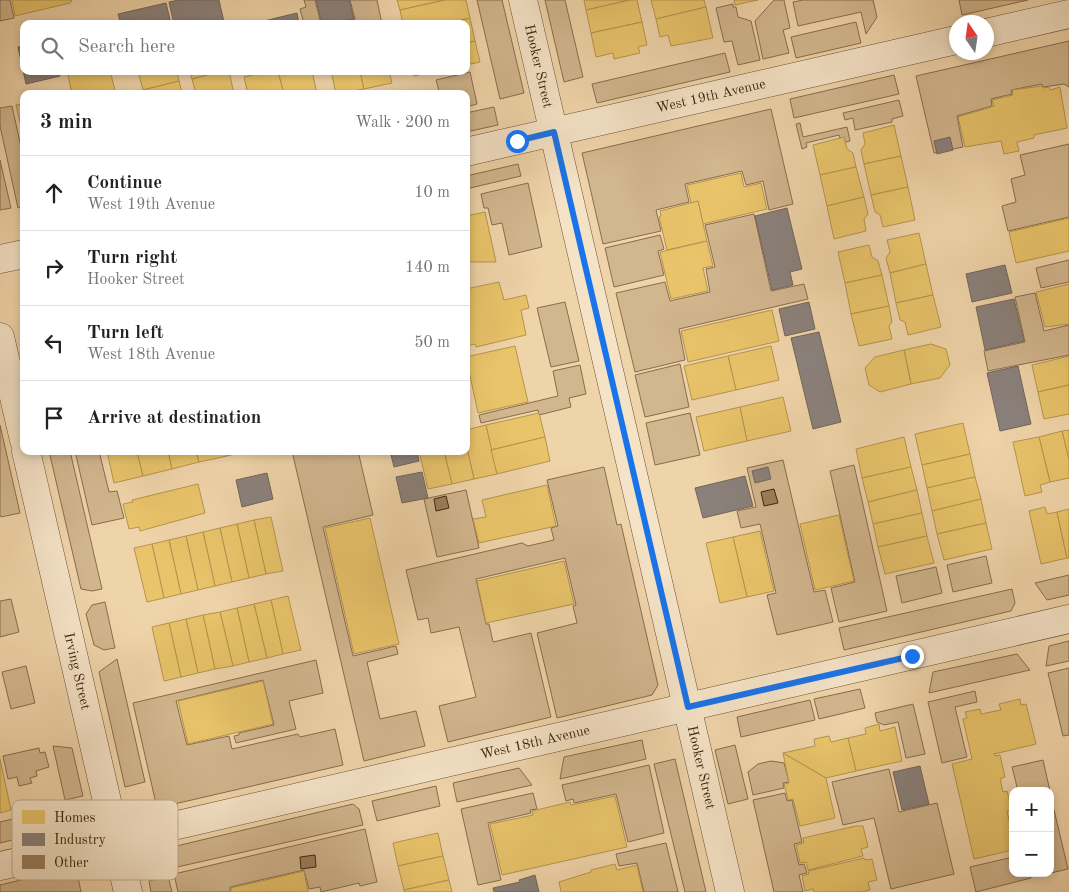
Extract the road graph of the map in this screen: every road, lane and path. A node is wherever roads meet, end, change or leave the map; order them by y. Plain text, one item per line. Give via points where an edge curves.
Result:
1 (523, 0) edge
2 (1069, 14) edge
3 (994, 31) edge
4 (949, 42) edge
5 (554, 132) junction
6 (470, 151) edge
7 (20, 255) edge
8 (0, 259) edge
9 (0, 336) edge
10 (20, 423) edge
11 (27, 455) edge
12 (1069, 619) edge
13 (688, 707) junction
14 (107, 800) edge
15 (178, 825) edge
16 (730, 892) edge

1 - 5 street, Hooker Street
2 - 3 street
4 - 5 street, West 19th Avenue
5 - 6 street, West 19th Avenue
5 - 13 street, Hooker Street
7 - 8 street
9 - 10 street
11 - 14 street, Irving Street
12 - 13 street, West 18th Avenue
13 - 15 street, West 18th Avenue
13 - 16 street, Hooker Street

